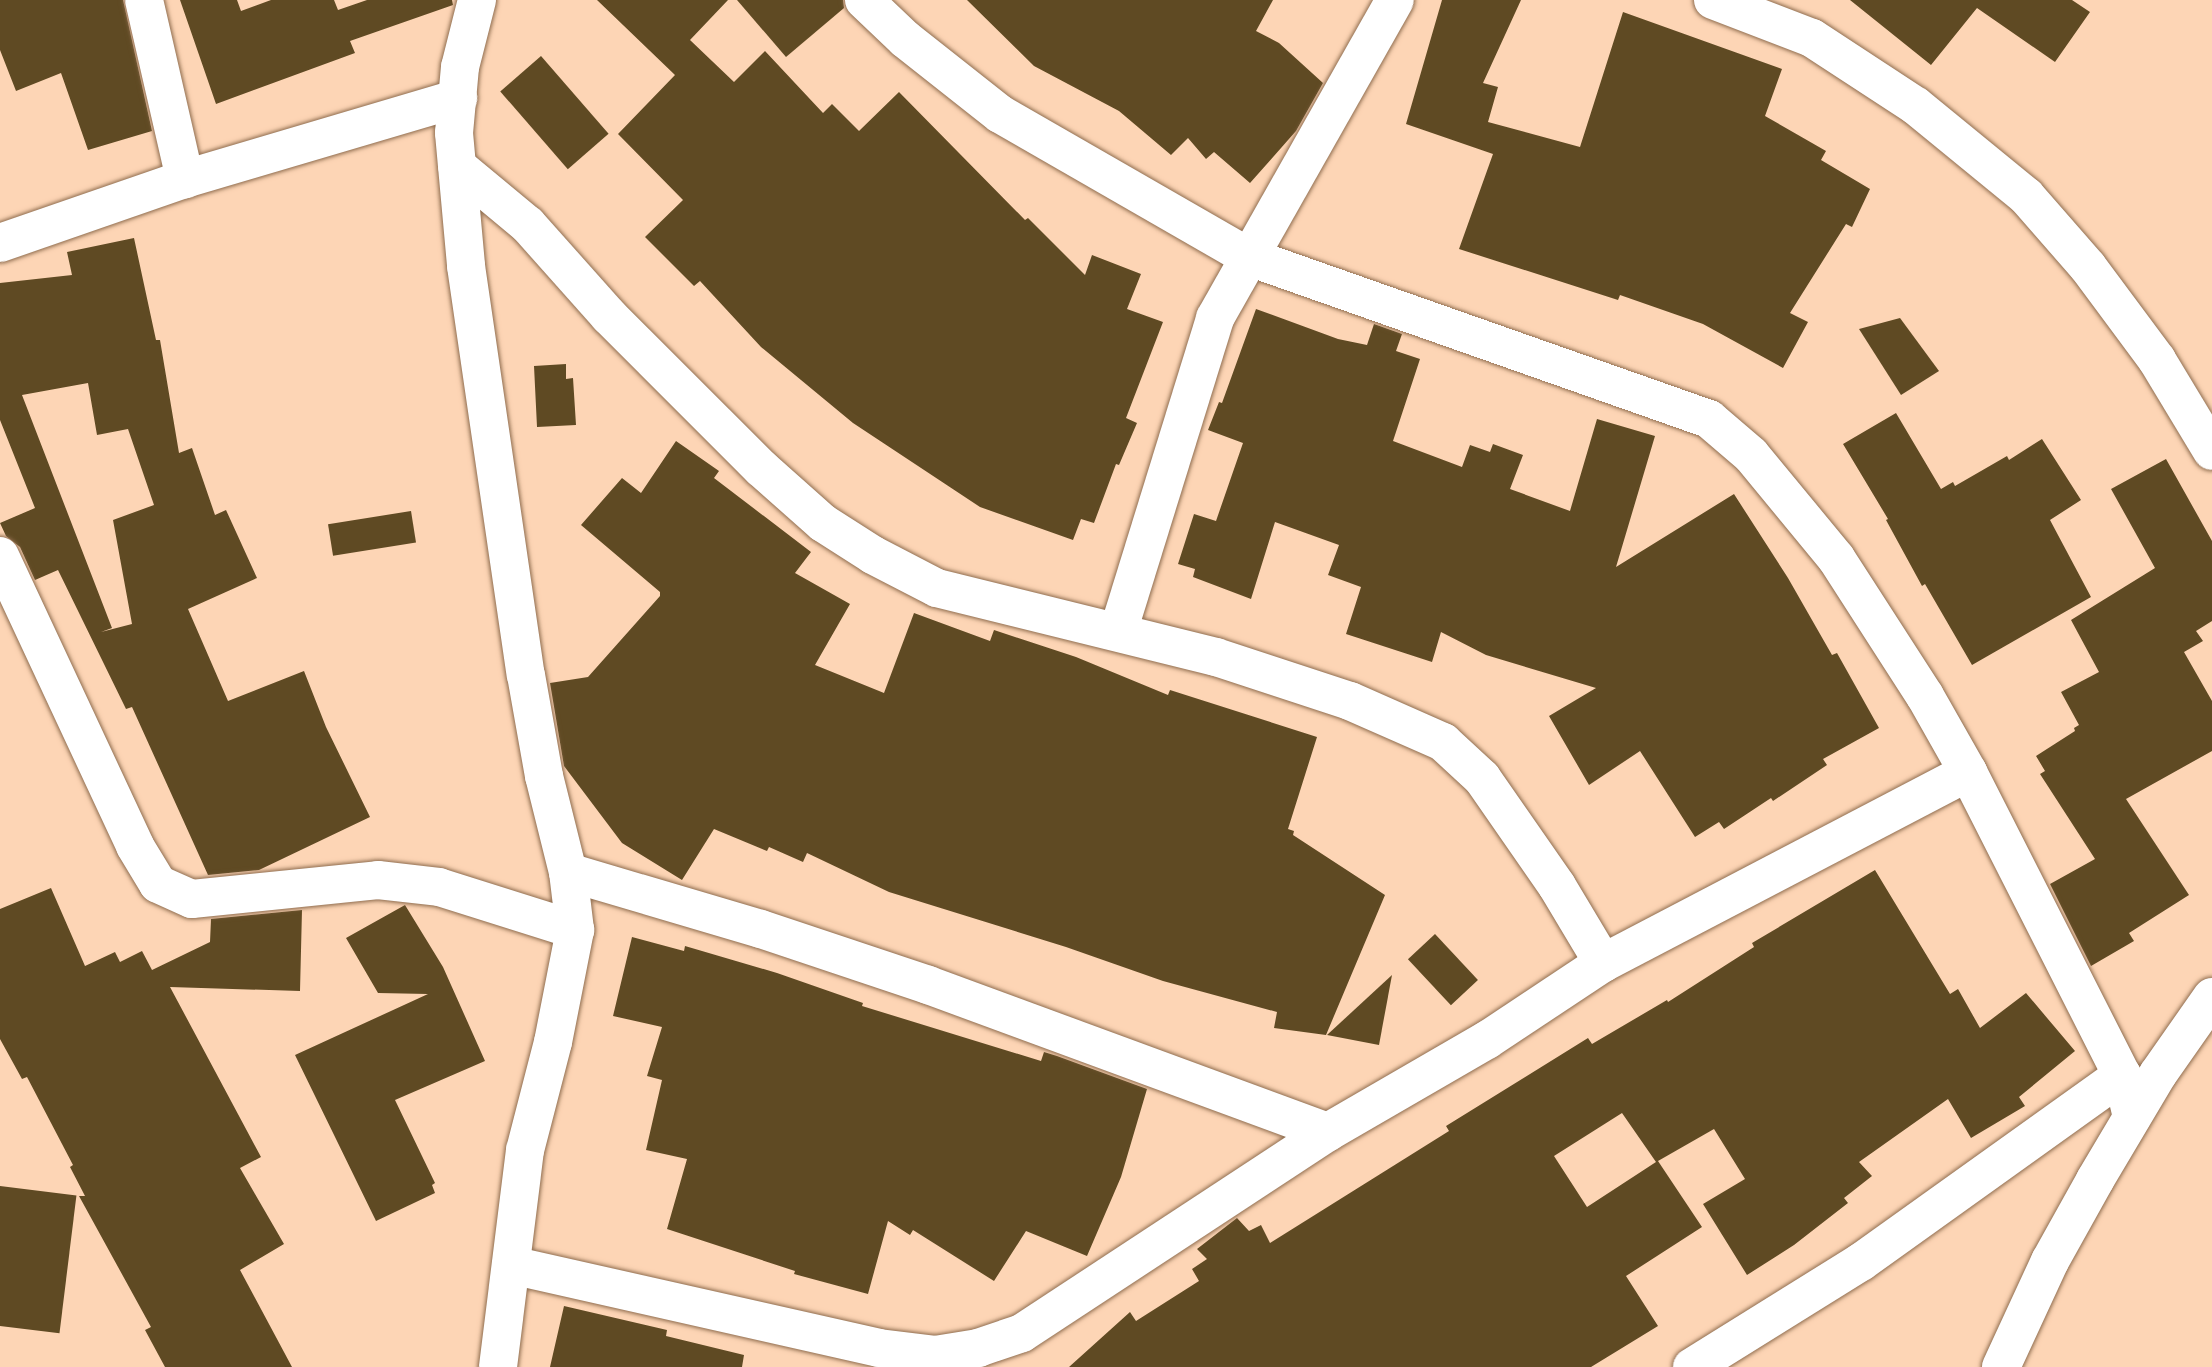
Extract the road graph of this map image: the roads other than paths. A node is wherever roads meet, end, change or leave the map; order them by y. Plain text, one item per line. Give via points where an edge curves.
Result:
1 (144, 0) edge
2 (477, 0) edge
3 (864, 0) edge
4 (1395, 0) edge
5 (1713, 0) edge
6 (457, 99) junction
7 (457, 166) junction
8 (185, 179) junction
9 (0, 243) edge
10 (1249, 257) junction
11 (2212, 451) edge
12 (0, 556) edge
13 (1118, 632) junction
14 (1968, 772) junction
15 (568, 872) junction
16 (575, 930) junction
17 (1603, 963) junction
18 (2212, 997) edge
19 (2122, 1075) junction
20 (2132, 1117) junction
21 (1328, 1132) junction
22 (511, 1265) junction
23 (498, 1367) edge
24 (1692, 1367) edge
25 (2001, 1367) edge

1 - 8 street
2 - 6 street
3 - 10 street via 905,39 1000,114
4 - 10 street
5 - 11 street via 1812,38 1916,106 2026,196 2088,267 2157,360
6 - 7 street
6 - 8 street
7 - 13 street via 528,225 609,316 761,468 823,523 937,587
7 - 15 street via 471,306 526,675
8 - 9 street
10 - 13 street via 1215,318
10 - 14 street via 1709,419 1751,455 1836,558 1885,630
12 - 16 street via 135,846 158,884 192,899 378,880 439,887
13 - 17 street via 1216,657 1350,701 1443,742 1482,778 1557,886
14 - 17 street
14 - 19 street
15 - 16 street
15 - 21 street via 916,981
16 - 22 street via 525,1150
17 - 21 street via 1487,1040
18 - 20 street
19 - 20 street
19 - 24 street via 1861,1262
20 - 25 street via 2050,1261
21 - 22 street via 1022,1333 967,1350 935,1355 879,1348
22 - 23 street

